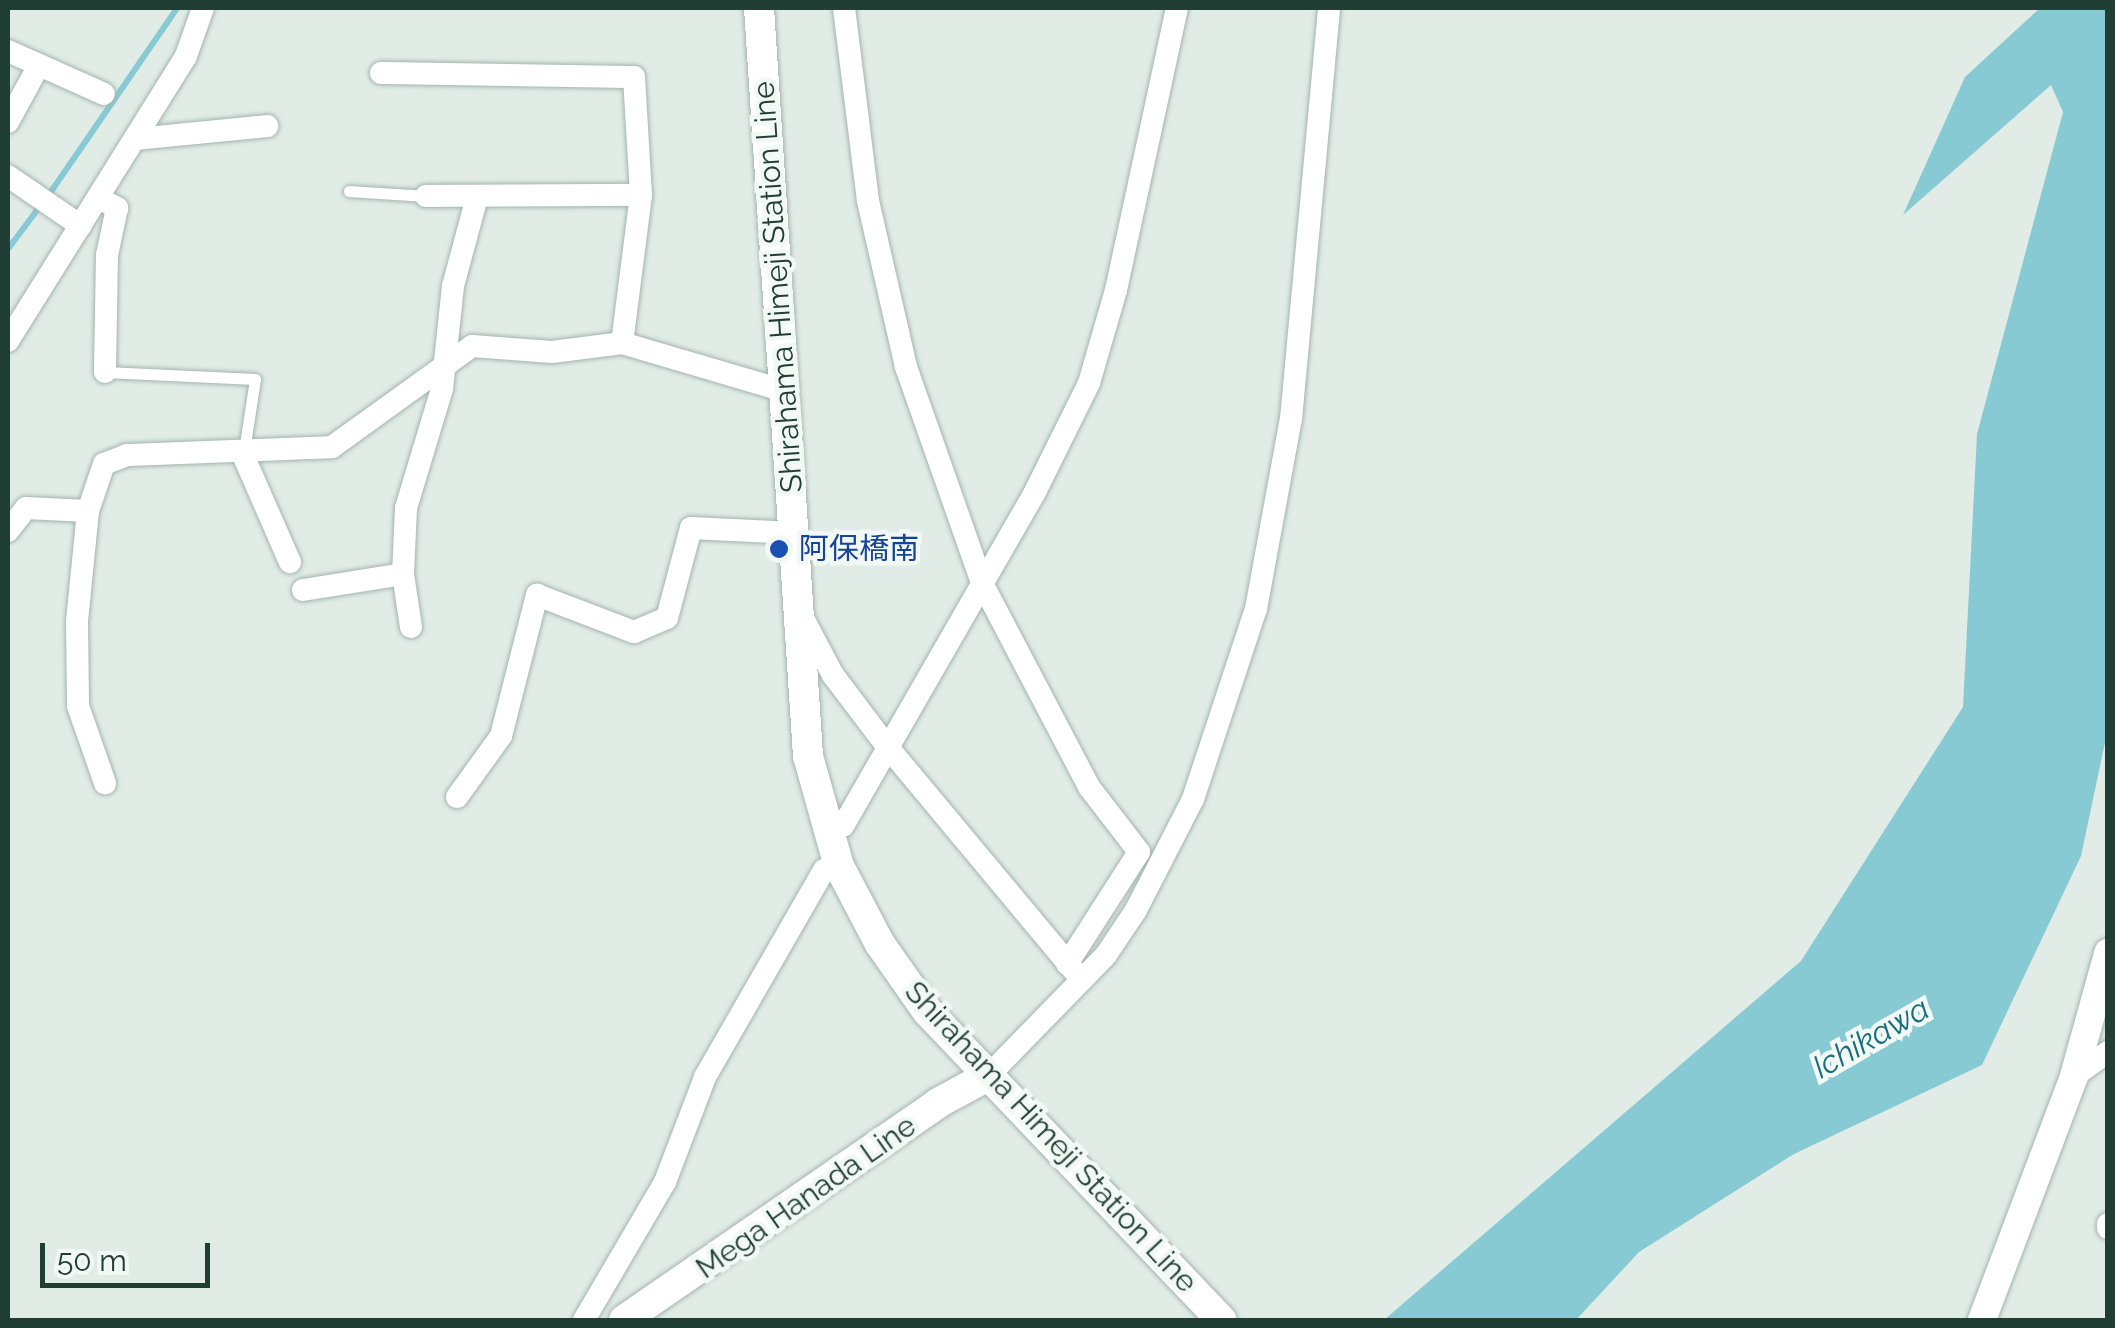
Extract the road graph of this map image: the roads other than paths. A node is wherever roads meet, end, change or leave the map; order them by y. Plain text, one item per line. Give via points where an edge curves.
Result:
1 (203, 8) edge
2 (758, 8) edge
3 (844, 8) edge
4 (1177, 8) edge
5 (1329, 8) edge
6 (8, 52) edge
7 (38, 65) junction
8 (381, 73) dead end
9 (104, 94) dead end
10 (8, 122) edge
11 (266, 126) dead end
12 (135, 139) junction
13 (8, 176) edge
14 (349, 191) dead end
15 (641, 195) junction
16 (426, 196) joint
17 (100, 198) junction
18 (477, 198) junction
19 (81, 226) junction
20 (8, 341) edge
21 (622, 344) junction
22 (443, 367) junction
23 (105, 372) joint
24 (788, 392) junction
25 (243, 455) junction
26 (88, 510) junction
27 (8, 530) edge
28 (795, 533) junction
29 (290, 562) dead end
30 (404, 574) junction
31 (982, 583) junction
32 (303, 590) dead end
33 (798, 609) junction
34 (411, 628) dead end
35 (886, 745) junction
36 (105, 784) dead end
37 (456, 796) dead end
38 (843, 826) dead end
39 (824, 870) dead end
40 (2108, 953) edge
41 (1074, 971) junction
42 (2108, 1052) edge
43 (2074, 1076) junction
44 (993, 1081) junction
45 (584, 1320) edge
46 (624, 1320) edge
47 (1221, 1320) edge
48 (1982, 1320) edge

1 - 12 street via 186,56
2 - 24 main road, Shirahama Himeji Station Line
3 - 31 street via 888,308
4 - 31 street via 1090,383
5 - 41 street via 1290,419 1256,609 1193,799 1136,910
6 - 7 street
7 - 9 street
7 - 10 street
8 - 15 street via 634,76
11 - 12 street
12 - 17 street
13 - 19 street
14 - 16 lane
15 - 18 street
15 - 21 street
16 - 18 street
17 - 19 street
17 - 23 street via 117,208 107,254
18 - 22 street via 453,286
19 - 20 street
21 - 22 street via 552,352 472,346
21 - 24 street
22 - 25 street via 332,447
22 - 30 street via 406,508
23 - 25 lane via 255,379
24 - 28 main road, Shirahama Himeji Station Line
25 - 26 street via 127,455 104,464
25 - 29 street
26 - 27 street via 26,508
26 - 36 street via 77,621 78,706
28 - 33 main road, Shirahama Himeji Station Line
28 - 37 street via 691,528 667,618 634,632 536,595 501,736
30 - 32 street
30 - 34 street
31 - 35 street
31 - 41 street via 1088,786 1138,852
33 - 35 street via 833,675
33 - 44 main road, Shirahama Himeji Station Line via 808,756 840,866 918,998
35 - 38 street
35 - 41 street
39 - 45 street via 705,1078 665,1182
40 - 43 street
41 - 44 street
42 - 43 street
43 - 48 street
44 - 46 main road, Mega Hanada Line via 938,1103
44 - 47 main road, Shirahama Himeji Station Line

